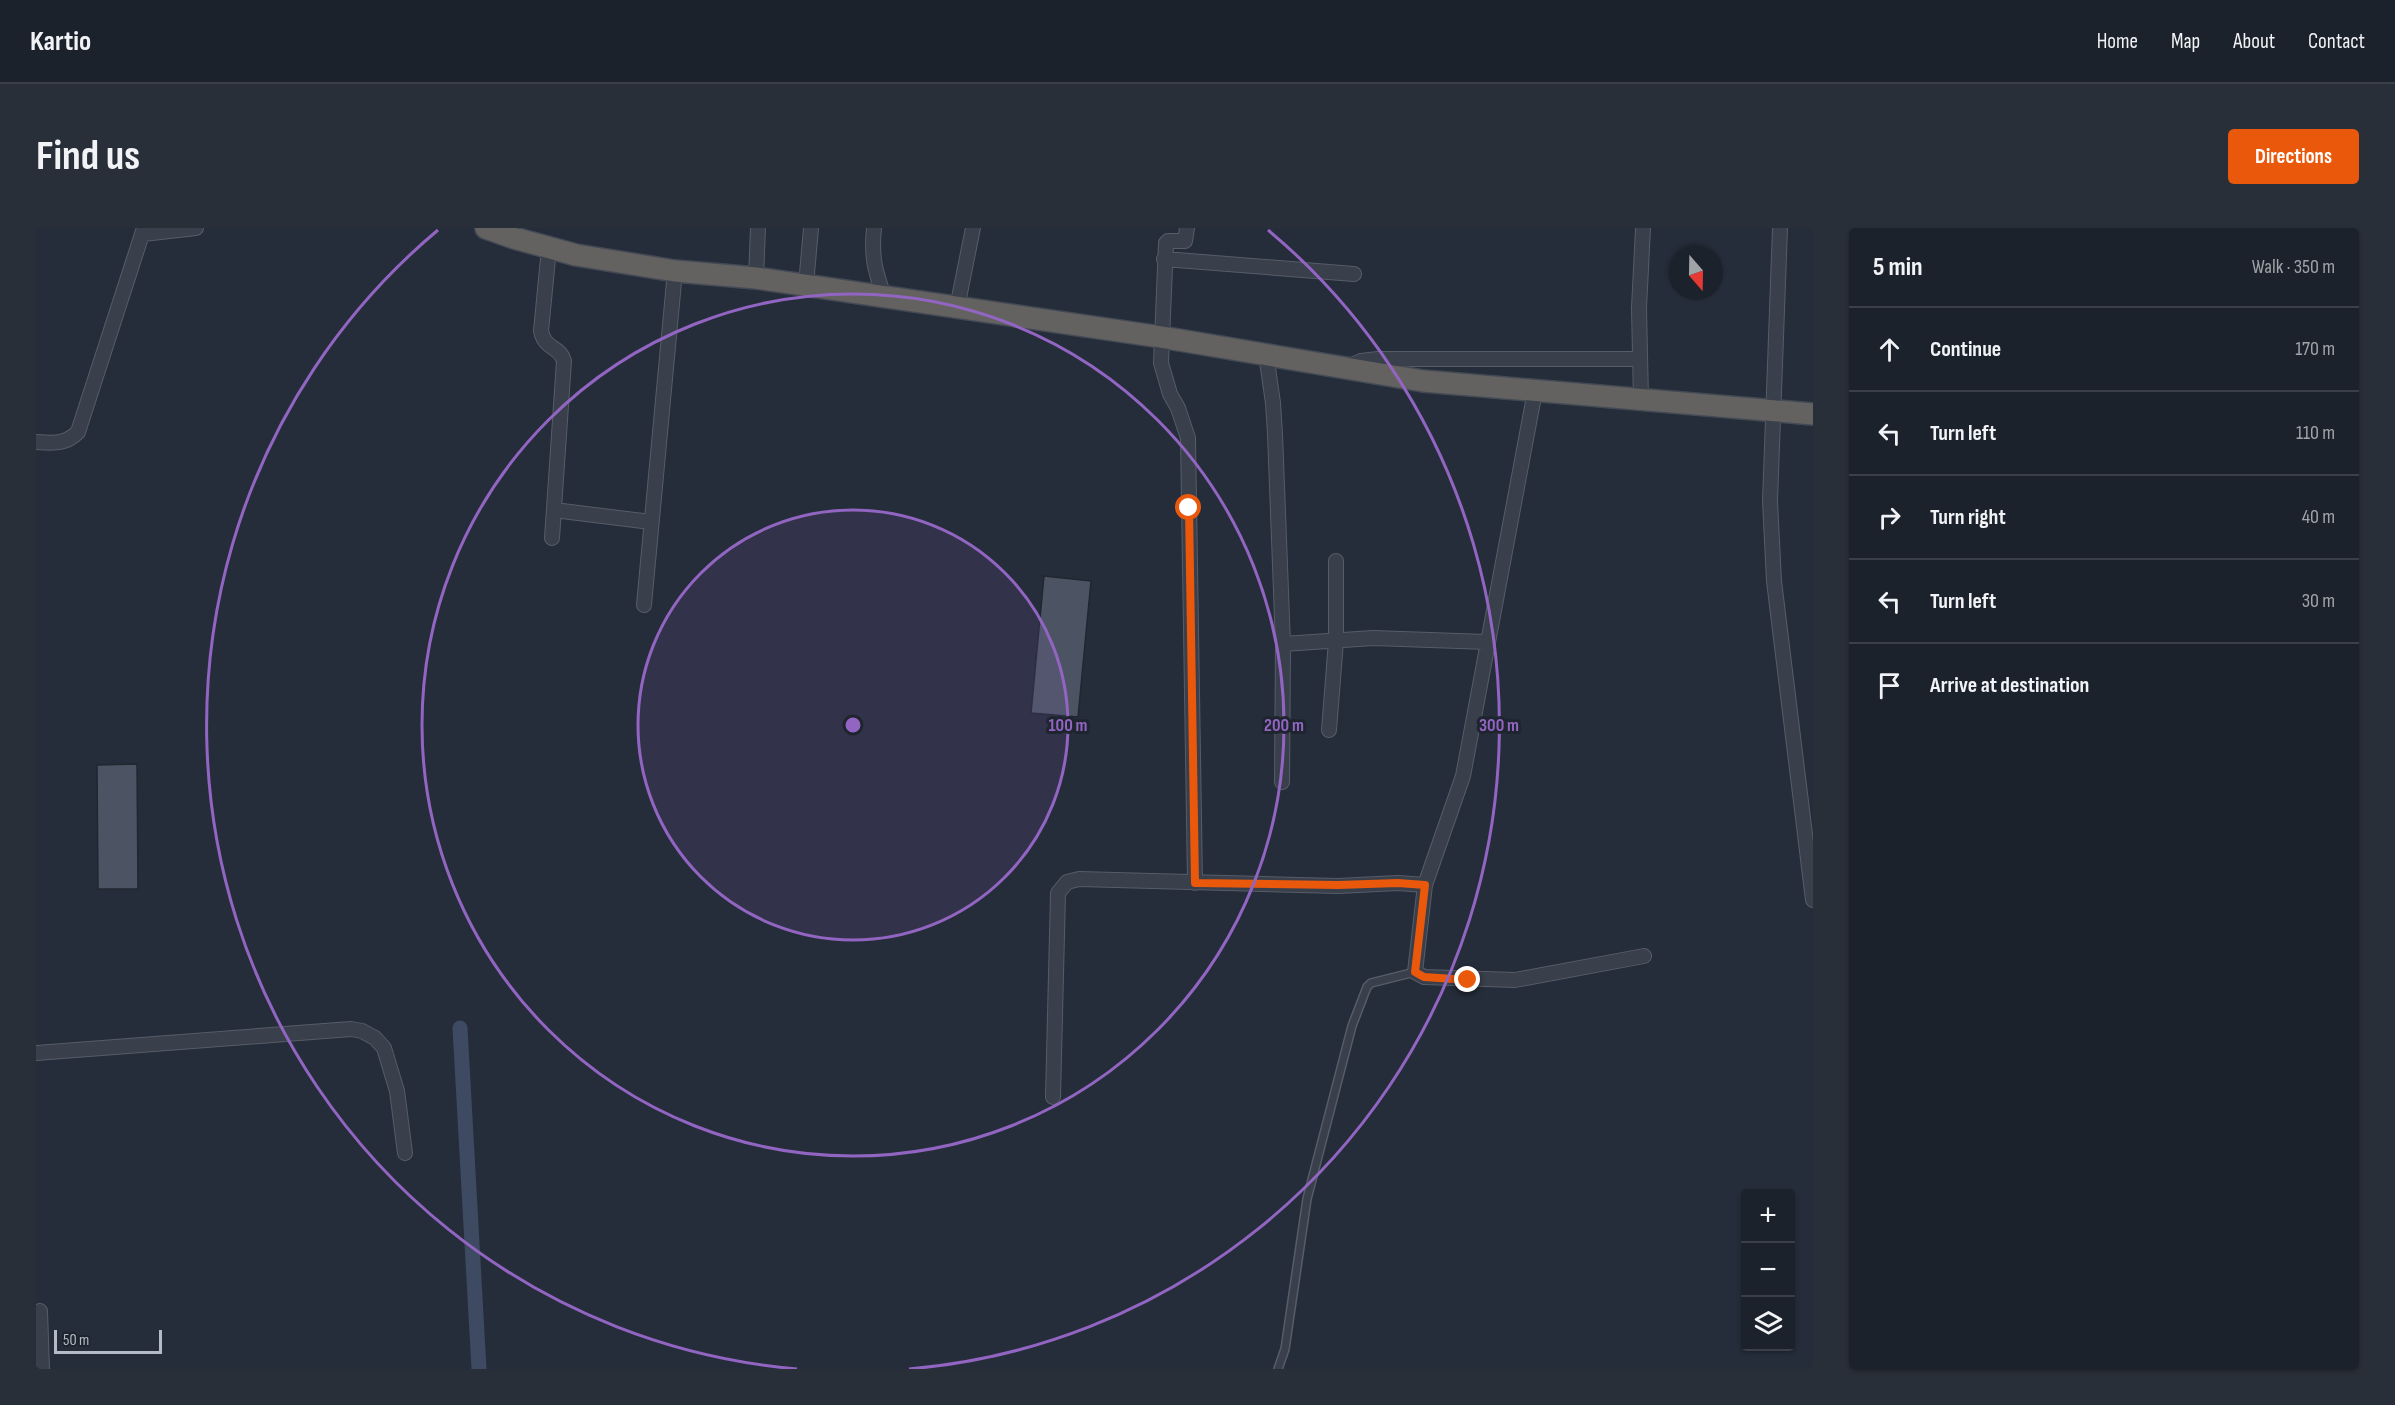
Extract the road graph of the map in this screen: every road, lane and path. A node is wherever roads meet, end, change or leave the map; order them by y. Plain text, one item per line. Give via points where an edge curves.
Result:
1 (196, 228) edge
2 (486, 228) edge
3 (758, 228) edge
4 (811, 228) edge
5 (874, 228) edge
6 (973, 228) edge
7 (1186, 228) edge
8 (1643, 228) edge
9 (1780, 228) edge
10 (143, 231) edge
11 (549, 248) junction
12 (1164, 259) junction
13 (675, 271) junction
14 (1353, 274) dead end
15 (756, 278) junction
16 (806, 285) junction
17 (885, 298) junction
18 (957, 308) junction
19 (1161, 337) junction
20 (1266, 354) junction
21 (1640, 359) junction
22 (1343, 369) junction
23 (1535, 391) junction
24 (1641, 400) junction
25 (1773, 410) junction
26 (1813, 414) edge
27 (36, 442) edge
28 (554, 510) junction
29 (651, 522) junction
30 (552, 537) dead end
31 (1336, 561) dead end
32 (644, 605) dead end
33 (1336, 640) junction
34 (1486, 642) junction
35 (1283, 644) junction
36 (1329, 730) dead end
37 (1282, 782) dead end
38 (1195, 883) junction
39 (1425, 885) junction
40 (1813, 900) edge
41 (1644, 956) dead end
42 (1415, 972) junction
43 (36, 1053) edge
44 (1053, 1097) dead end
45 (405, 1153) dead end
46 (40, 1311) dead end
47 (1279, 1368) edge
48 (42, 1369) edge

1 - 10 street
2 - 11 highway
3 - 15 street
4 - 16 street
5 - 17 street via 872,252
6 - 18 street
7 - 12 street via 1185,241 1166,242
8 - 21 street
9 - 25 street
10 - 27 street via 78,432 62,443
11 - 13 highway
11 - 28 street via 541,332 545,343 561,353 564,361
12 - 14 street
12 - 19 street
13 - 15 highway
13 - 29 street
15 - 16 highway
16 - 17 highway
17 - 18 highway
18 - 19 highway
19 - 20 highway
19 - 38 street via 1161,363 1188,438
20 - 22 highway
20 - 35 street via 1273,403
21 - 22 street via 1378,359
21 - 24 street
22 - 23 highway
23 - 24 highway
23 - 34 street
24 - 25 highway
25 - 26 highway
25 - 40 street via 1770,501 1774,581
28 - 29 street
28 - 30 street
29 - 32 street
31 - 33 street
33 - 34 street
33 - 35 street
33 - 36 street
34 - 39 street via 1462,776
35 - 37 street
38 - 39 street
38 - 44 street via 1079,879 1061,887
39 - 42 street
41 - 42 street via 1515,980 1424,977
42 - 47 lane via 1371,983 1352,1026 1307,1199
43 - 45 street via 362,1031 384,1048 397,1091
46 - 48 street

